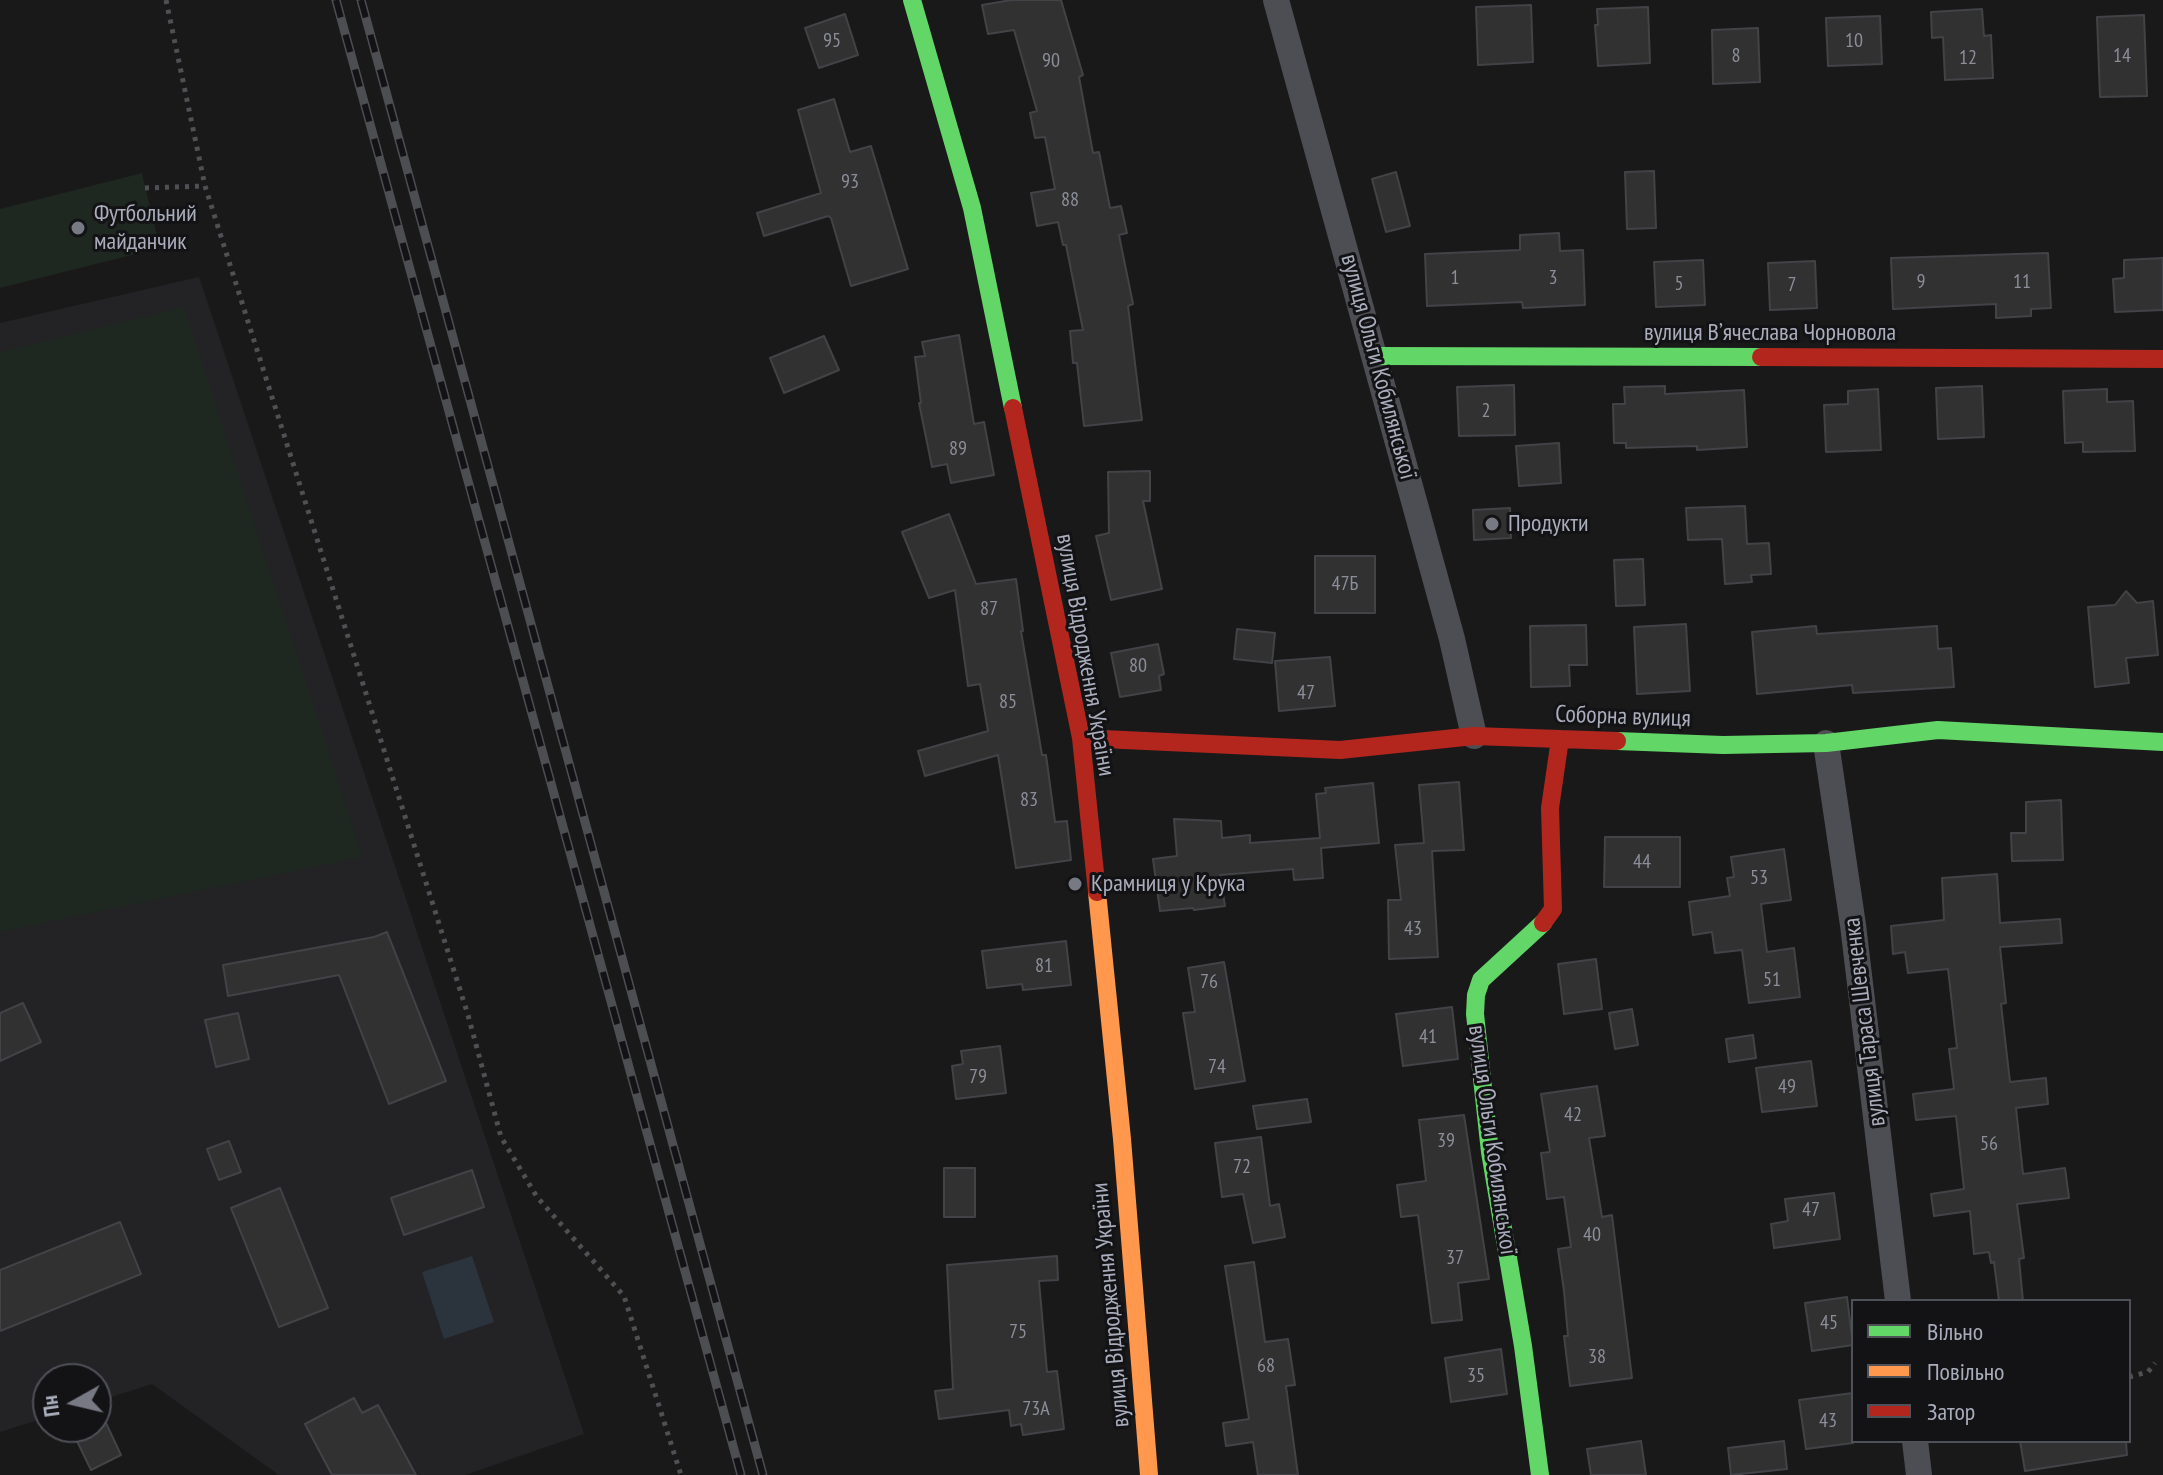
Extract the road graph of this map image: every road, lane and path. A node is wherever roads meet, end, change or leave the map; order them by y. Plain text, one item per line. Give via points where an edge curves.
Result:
1 (166, 0) edge
2 (912, 0) edge
3 (1276, 0) edge
4 (205, 186) junction
5 (145, 188) dead end
6 (1376, 356) junction
7 (2163, 359) edge
8 (1474, 736) junction
9 (1081, 738) junction
10 (1560, 739) junction
11 (2163, 742) edge
12 (1826, 743) junction
13 (1898, 1299) edge
14 (2155, 1363) dead end
15 (2131, 1376) edge
16 (1915, 1443) edge
17 (681, 1475) edge
18 (1149, 1475) edge
19 (1540, 1475) edge
20 (1919, 1475) edge

1 - 4 path
2 - 9 street, вулиця Відродження України via 972,208
3 - 6 street, вулиця Ольги Кобилянської
4 - 5 path
4 - 17 path via 468,1015 501,1137 537,1197 624,1296
6 - 7 street, вулиця Вʼячеслава Чорновола
6 - 8 street, вулиця Ольги Кобилянської
8 - 9 street, Соборна вулиця via 1340,750
8 - 10 street, Соборна вулиця
9 - 18 street, вулиця Відродження України
10 - 12 street, Соборна вулиця
10 - 19 street, вулиця Ольги Кобилянської via 1550,808 1553,909 1481,980 1475,1014 1490,1152
11 - 12 street, Соборна вулиця via 1938,730
12 - 13 street, вулиця Тараса Шевченка
14 - 15 path via 2148,1372
16 - 20 street

